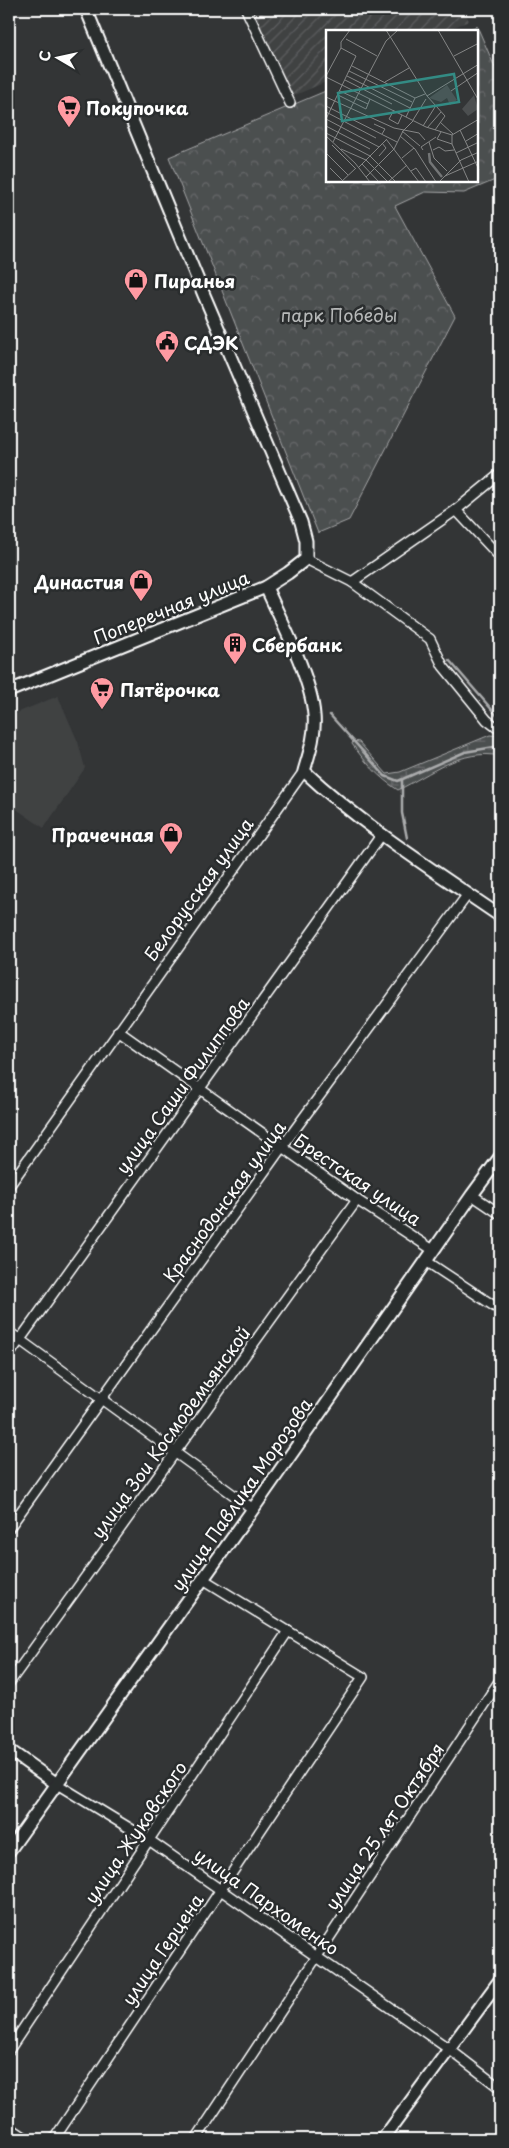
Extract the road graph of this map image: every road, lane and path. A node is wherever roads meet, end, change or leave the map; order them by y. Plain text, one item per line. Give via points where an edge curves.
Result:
1 (86, 9) edge
2 (246, 9) edge
3 (290, 103) dead end
4 (500, 474) edge
5 (456, 510) junction
6 (500, 557) edge
7 (306, 559) junction
8 (352, 582) junction
9 (266, 586) junction
10 (9, 691) edge
11 (500, 730) edge
12 (304, 771) junction
13 (382, 834) junction
14 (468, 894) junction
15 (500, 916) edge
16 (118, 1031) junction
17 (200, 1089) junction
18 (282, 1147) junction
19 (500, 1157) edge
20 (9, 1186) edge
21 (472, 1195) junction
22 (357, 1200) junction
23 (500, 1214) edge
24 (433, 1250) junction
25 (426, 1261) junction
26 (500, 1310) edge
27 (9, 1332) edge
28 (20, 1339) junction
29 (9, 1355) edge
30 (101, 1399) junction
31 (175, 1453) junction
32 (253, 1509) junction
33 (9, 1528) edge
34 (202, 1579) junction
35 (288, 1631) junction
36 (500, 1680) edge
37 (9, 1683) edge
38 (9, 1750) edge
39 (57, 1784) junction
40 (149, 1840) junction
41 (9, 1850) edge
42 (221, 1889) junction
43 (316, 1956) junction
44 (500, 1980) edge
45 (9, 2050) edge
46 (449, 2050) junction
47 (500, 2088) edge
48 (9, 2127) edge
49 (28, 2139) edge
50 (54, 2139) edge
51 (196, 2139) edge
52 (383, 2139) edge

1 - 7 street via 301,522
2 - 3 street
4 - 5 street
5 - 6 street
5 - 8 street
7 - 8 street
7 - 9 street, Поперечная улица
8 - 11 street via 430,639 443,666 487,720
9 - 10 street, Поперечная улица
9 - 12 street, Белорусская улица via 307,681 312,701 314,725
12 - 13 street
12 - 16 street, Белорусская улица
13 - 14 street
13 - 17 street, улица Саши Филиппова
14 - 15 street
14 - 18 street, Краснодонская улица
16 - 17 street, Брестская улица
16 - 20 street, Белорусская улица
17 - 18 street, Брестская улица
17 - 28 street, улица Саши Филиппова
18 - 22 street, Брестская улица
18 - 30 street, Краснодонская улица
19 - 21 street, улица Павлика Морозова
21 - 23 street
21 - 24 street, улица Павлика Морозова
22 - 24 street, Брестская улица
22 - 31 street, улица Зои Космодемьянской
24 - 25 street, улица Павлика Морозова
25 - 26 street
25 - 32 street, улица Павлика Морозова
27 - 28 street
28 - 29 street, улица Саши Филиппова
28 - 30 street
30 - 31 street
30 - 33 street, Краснодонская улица
31 - 32 street
31 - 37 street, улица Зои Космодемьянской
32 - 34 street, улица Павлика Морозова
34 - 35 street
34 - 39 street, улица Павлика Морозова
35 - 40 street, улица Жуковского
35 - 42 street, улица Герцена via 363,1677
36 - 43 street, улица 25 лет Октября
38 - 39 street, улица Пархоменко
39 - 40 street, улица Пархоменко
39 - 41 street, улица Павлика Морозова
40 - 42 street, улица Пархоменко
40 - 45 street, улица Жуковского
42 - 43 street, улица Пархоменко
42 - 50 street, улица Герцена
43 - 46 street, улица Пархоменко
43 - 51 street, улица 25 лет Октября
44 - 46 street
46 - 47 street, улица Пархоменко
46 - 52 street
48 - 49 street

